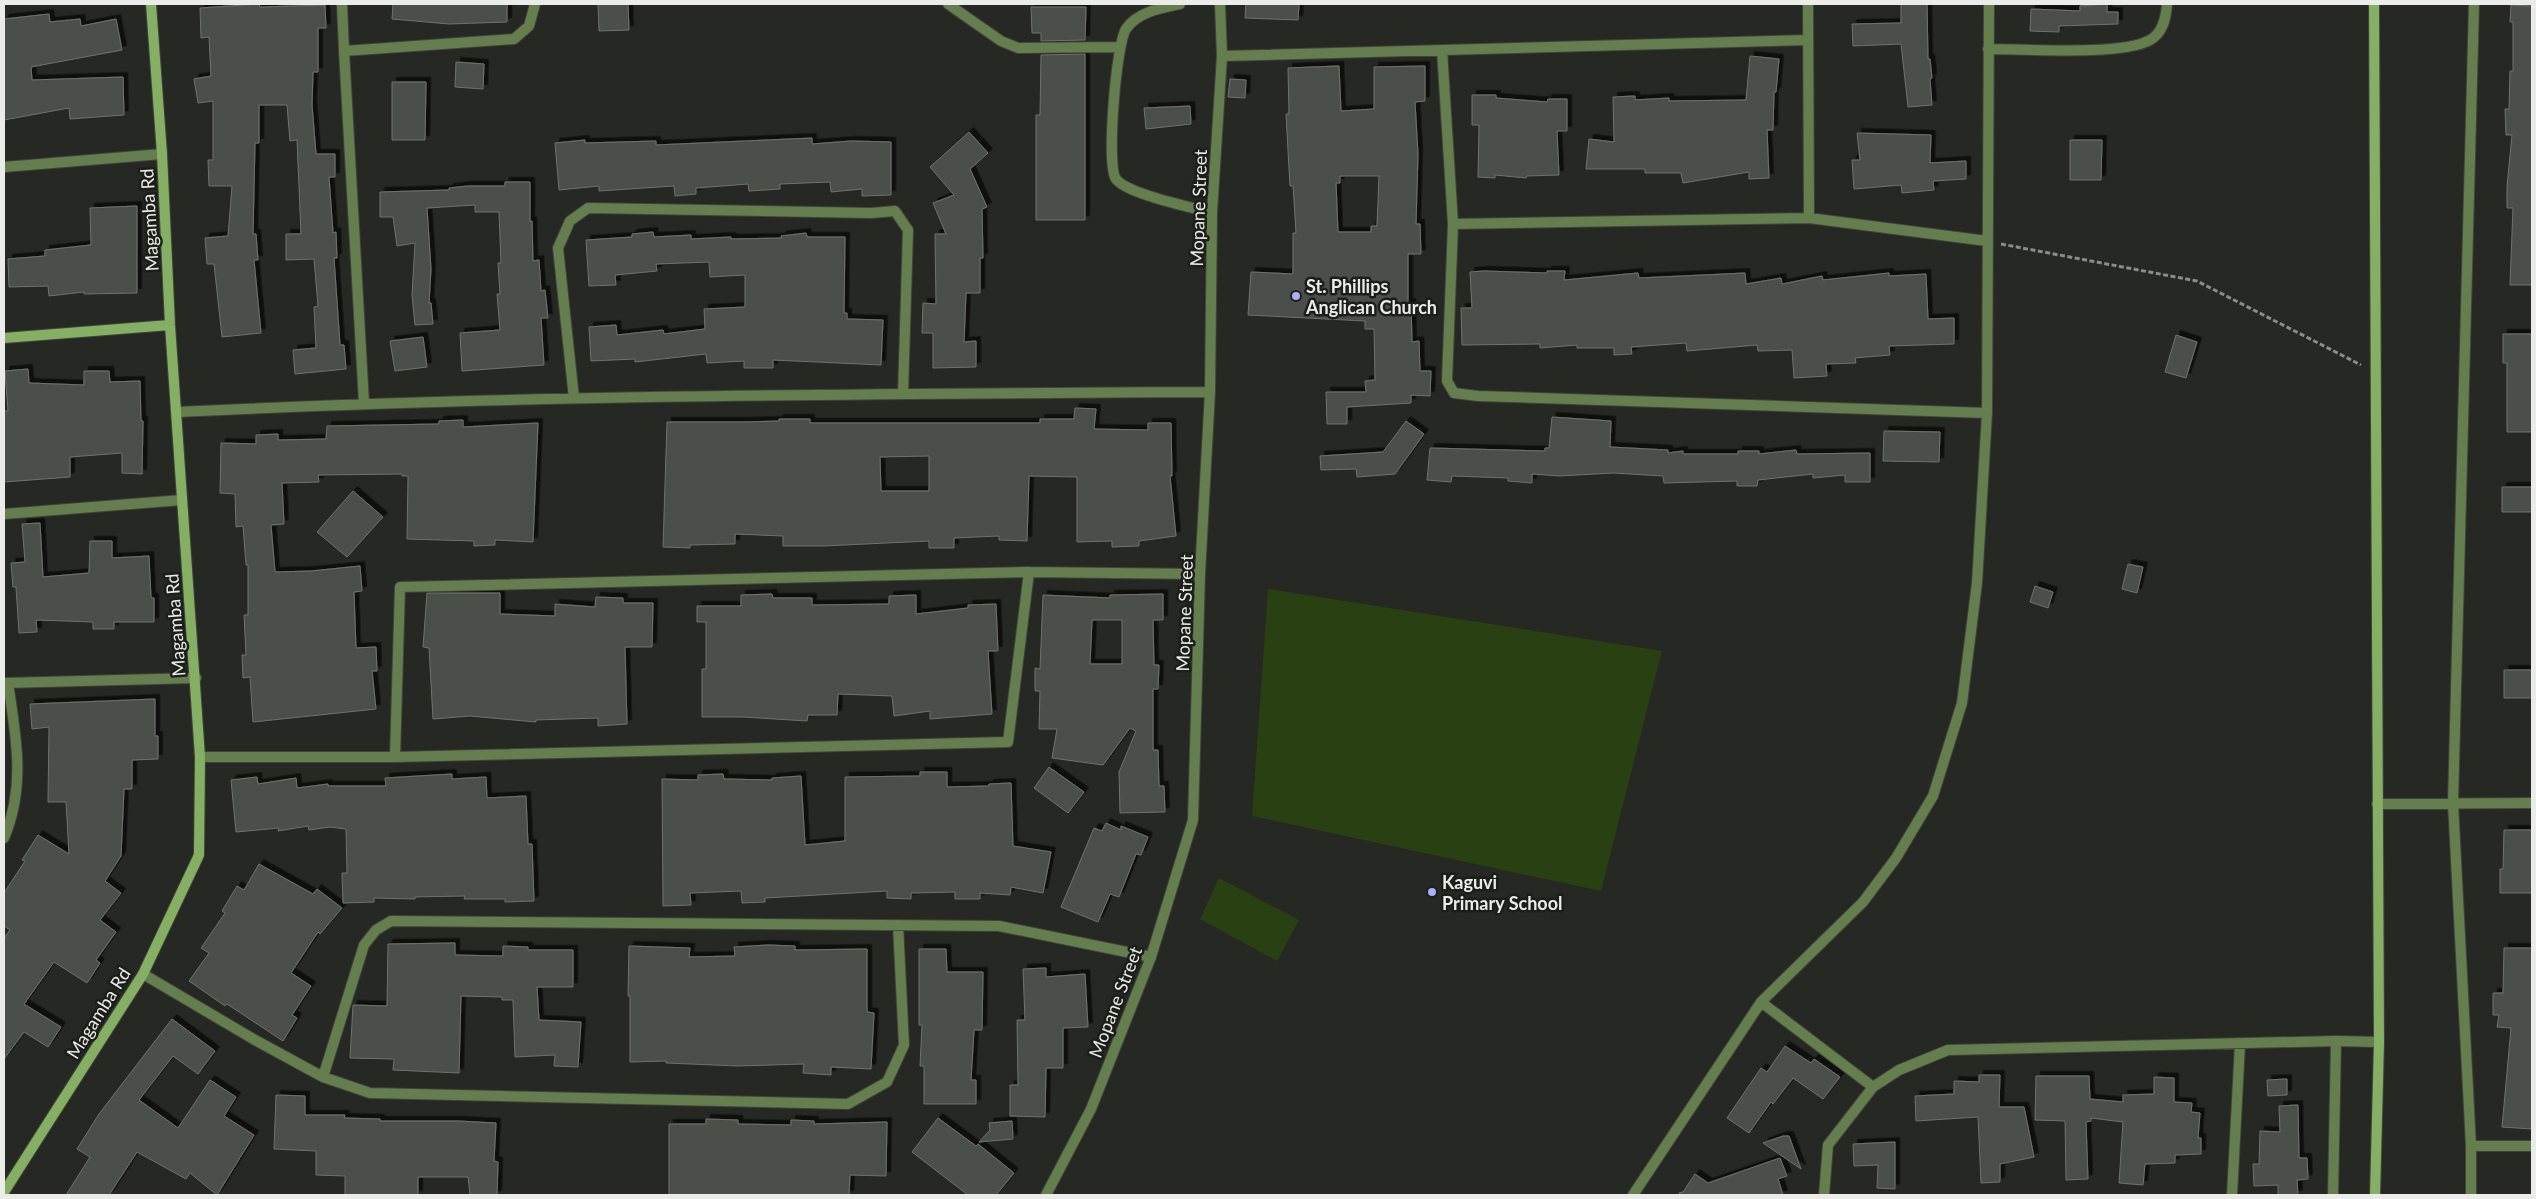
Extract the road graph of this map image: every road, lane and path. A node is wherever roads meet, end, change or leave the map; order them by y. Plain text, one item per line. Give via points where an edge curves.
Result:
1 (151, 4) edge
2 (342, 4) edge
3 (535, 4) edge
4 (948, 4) edge
5 (1180, 4) edge
6 (1220, 4) edge
7 (1808, 4) edge
8 (1989, 4) edge
9 (2167, 4) edge
10 (2374, 4) edge
11 (2474, 4) edge
12 (1808, 40) junction
13 (1119, 47) junction
14 (1988, 49) junction
15 (344, 50) junction
16 (1442, 50) junction
17 (1222, 56) junction
18 (162, 154) junction
19 (4, 166) edge
20 (1212, 213) junction
21 (1809, 218) junction
22 (1453, 224) junction
23 (1987, 241) junction
24 (170, 325) junction
25 (4, 338) edge
26 (2377, 373) junction
27 (1210, 392) junction
28 (903, 394) junction
29 (574, 398) junction
30 (364, 403) junction
31 (178, 412) junction
32 (1987, 413) junction
33 (182, 500) junction
34 (4, 514) edge
35 (1028, 572) junction
36 (1200, 574) junction
37 (196, 678) junction
38 (6, 683) edge
39 (200, 757) junction
40 (395, 758) junction
41 (2377, 804) junction
42 (2452, 804) junction
43 (2532, 804) edge
44 (4, 838) edge
45 (898, 925) junction
46 (1151, 957) junction
47 (143, 974) junction
48 (1761, 1002) junction
49 (2336, 1041) junction
50 (2379, 1042) junction
51 (2240, 1044) junction
52 (323, 1077) junction
53 (1872, 1086) junction
54 (2471, 1146) junction
55 (2532, 1146) edge
56 (4, 1192) edge
57 (1046, 1195) edge
58 (1633, 1195) edge
59 (1824, 1195) edge
60 (2232, 1195) edge
61 (2333, 1195) edge
62 (2375, 1195) edge
63 (2471, 1195) edge

1 - 18 street, Magamba Rd
2 - 15 street
3 - 15 street via 529,26 514,39
4 - 13 street via 1000,41 1018,48
5 - 13 street via 1149,11 1126,28
6 - 17 street, Mopane Street
7 - 12 street
8 - 14 street
9 - 14 street via 2162,29 2150,40 2123,49
10 - 26 street
11 - 42 street
12 - 16 street
12 - 21 street
13 - 20 street via 1112,167 1116,179 1132,190
14 - 23 street
15 - 30 street
16 - 17 street
16 - 22 street
17 - 20 street, Mopane Street
18 - 19 street
18 - 24 street, Magamba Rd
20 - 27 street, Mopane Street
21 - 22 street
21 - 23 street
22 - 32 street via 1447,381 1454,393
23 - 26 path via 2197,281
23 - 32 street
24 - 25 street
24 - 31 street, Magamba Rd
26 - 41 street
27 - 28 street
27 - 36 street, Mopane Street
28 - 29 street
28 - 29 street via 908,230 895,211 588,208 570,221 558,248
29 - 30 street
30 - 31 street
31 - 33 street, Magamba Rd
32 - 48 street via 1977,583 1962,703 1933,796 1896,858 1863,902
33 - 34 street
33 - 37 street, Magamba Rd
35 - 36 street
35 - 40 street via 1008,742
35 - 40 street via 400,587
36 - 46 street, Mopane Street via 1193,820
37 - 38 street
37 - 39 street, Magamba Rd
38 - 44 street via 18,753 14,814
39 - 40 street
39 - 47 street, Magamba Rd via 198,855
41 - 42 street
41 - 50 street
42 - 43 street
42 - 54 street
45 - 46 street via 999,926
45 - 52 street via 391,921 376,930 364,945
45 - 52 street via 904,1045 887,1082 848,1104 370,1094
46 - 57 street, Mopane Street via 1091,1109
47 - 52 street
47 - 56 street, Magamba Rd
48 - 53 street
48 - 58 street
49 - 50 street
49 - 51 street
49 - 61 street
50 - 62 street
51 - 53 street via 1948,1050 1899,1070
51 - 60 street
53 - 59 street via 1828,1144
54 - 55 street
54 - 63 street

